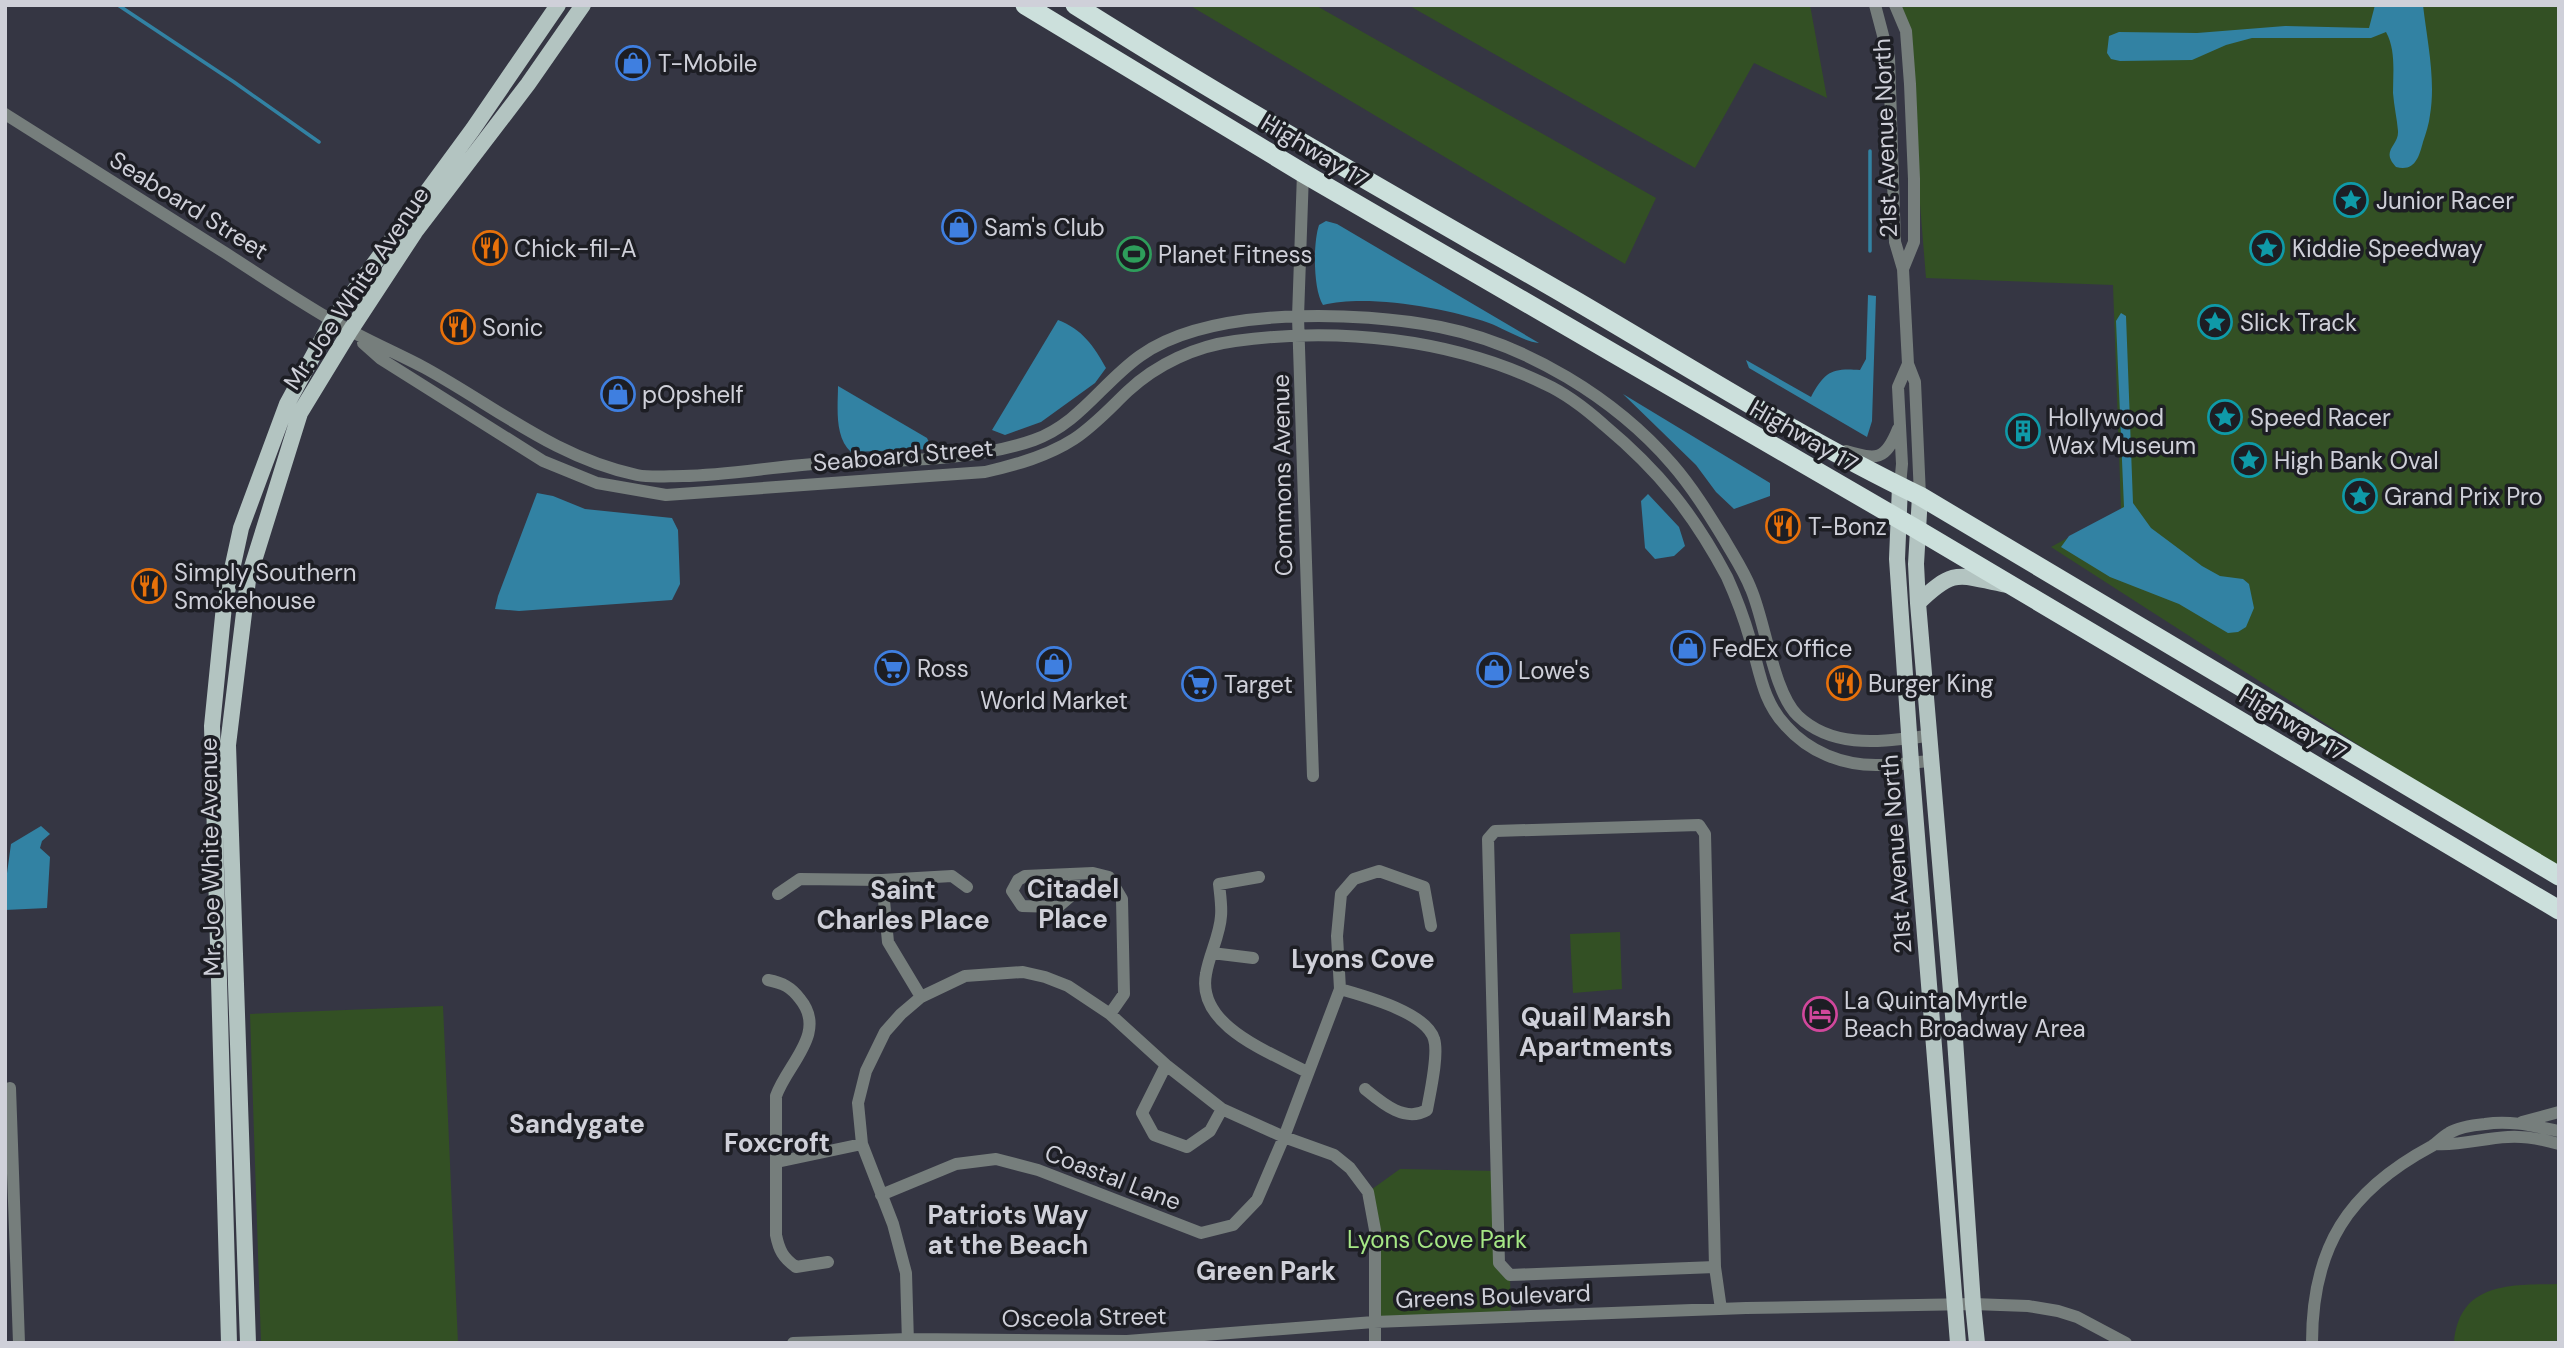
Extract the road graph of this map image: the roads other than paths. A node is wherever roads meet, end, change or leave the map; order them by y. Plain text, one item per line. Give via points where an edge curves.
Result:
1 (558, 5) edge
2 (583, 5) edge
3 (1025, 5) edge
4 (1076, 5) edge
5 (1875, 5) edge
6 (1895, 5) edge
7 (5, 114) edge
8 (1303, 173) junction
9 (1903, 269) junction
10 (1298, 317) junction
11 (332, 321) junction
12 (350, 331) junction
13 (1300, 335) junction
14 (1908, 363) junction
15 (1901, 422) junction
16 (1825, 445) junction
17 (1900, 486) junction
18 (1920, 496) junction
19 (1899, 519) junction
20 (1917, 530) junction
21 (2013, 586) junction
22 (1918, 603) junction
23 (1928, 736) junction
24 (1910, 738) junction
25 (1930, 761) junction
26 (1910, 762) junction
27 (1312, 776) dead end
28 (1075, 874) junction
29 (2559, 876) edge
30 (1259, 877) dead end
31 (882, 880) junction
32 (967, 887) dead end
33 (778, 894) dead end
34 (2559, 910) edge
35 (1431, 926) dead end
36 (1212, 953) junction
37 (1252, 958) dead end
38 (768, 980) dead end
39 (1340, 989) junction
40 (921, 997) junction
41 (1110, 1014) junction
42 (1166, 1065) junction
43 (1307, 1072) junction
44 (10, 1088) dead end
45 (1365, 1089) dead end
46 (1222, 1109) junction
47 (2559, 1112) edge
48 (2517, 1123) junction
49 (2559, 1131) edge
50 (1284, 1137) junction
51 (862, 1144) junction
52 (2435, 1144) junction
53 (2559, 1144) edge
54 (777, 1162) junction
55 (881, 1195) junction
56 (828, 1262) dead end
57 (1715, 1267) junction
58 (1973, 1304) junction
59 (1954, 1305) junction
60 (1721, 1309) junction
61 (1374, 1322) junction
62 (908, 1341) edge
63 (19, 1343) edge
64 (229, 1343) edge
65 (248, 1343) edge
66 (793, 1343) edge
67 (1375, 1343) edge
68 (1958, 1343) edge
69 (1977, 1343) edge
70 (2126, 1343) edge
71 (2312, 1343) edge

1 - 11 main road, Mr. Joe White Avenue
2 - 12 main road, Mr. Joe White Avenue via 415,232
3 - 8 highway, Highway 17
4 - 16 highway, Highway 17 via 1196,80
5 - 9 street, 21st Avenue North via 1889,58 1895,242
6 - 9 street, 21st Avenue North via 1906,31 1913,167 1914,242
7 - 11 street, Seaboard Street
8 - 10 street, Commons Avenue
8 - 19 highway, Highway 17
9 - 14 street, 21st Avenue North
10 - 12 street, Seaboard Street via 1253,319 1162,342 1113,378 1066,425 1001,450 645,477 589,463
10 - 13 street, Commons Avenue
10 - 24 street, Seaboard Street via 1377,318 1443,328 1515,350 1591,394 1633,425 1673,464 1705,508 1752,592 1781,692 1790,707 1818,731 1837,738
11 - 12 street, Seaboard Street
11 - 64 main road, Mr. Joe White Avenue via 287,404 241,528 224,606 212,726
12 - 13 street, Seaboard Street via 381,359 543,461 597,483 666,495 1007,467 1074,439 1099,421 1130,388 1175,358 1233,341
12 - 65 main road, Mr. Joe White Avenue via 300,413 258,545 248,580 228,745
13 - 26 street, Seaboard Street via 1422,344 1473,356 1545,384 1582,406 1661,477 1690,513 1733,590 1763,692 1786,726 1826,757 1876,765
13 - 27 street, Commons Avenue
14 - 15 street, 21st Avenue North via 1899,387
14 - 18 street, 21st Avenue North via 1915,382
15 - 16 street via 1881,456
15 - 17 street, 21st Avenue North
16 - 17 highway, Highway 17
17 - 18 highway, Highway 17
17 - 19 main road, 21st Avenue North
18 - 20 main road, 21st Avenue North
18 - 29 highway, Highway 17
19 - 20 highway, Highway 17
19 - 24 main road, 21st Avenue North via 1897,559
20 - 21 highway, Highway 17
20 - 22 main road, 21st Avenue North
21 - 22 main road via 1960,575 1945,579
21 - 34 highway, Highway 17
22 - 23 main road, 21st Avenue North
23 - 24 street, Seaboard Street
23 - 25 main road, 21st Avenue North
24 - 26 main road, 21st Avenue North
25 - 26 street, Seaboard Street
25 - 58 main road, 21st Avenue North
26 - 59 main road, 21st Avenue North
28 - 28 street via 1072,895 1059,907 1022,906 1012,891 1025,876
28 - 41 street via 1109,877 1122,900 1124,994
30 - 36 street via 1219,884 1221,917
31 - 32 street via 952,876
31 - 33 street via 800,879
31 - 40 street via 888,942
35 - 39 street via 1424,887 1379,871 1354,879 1341,894 1337,936
36 - 37 street
36 - 43 street via 1205,991 1221,1022
38 - 54 street via 793,990 809,1015 810,1037 776,1096
39 - 43 street, Coastal Lane
39 - 45 street via 1383,1001 1421,1021 1434,1038 1434,1077 1427,1110 1416,1115 1400,1112
40 - 41 street, Greens Boulevard via 965,976 1023,972 1068,986
40 - 51 street, Greens Boulevard via 885,1032 866,1070 858,1103
41 - 42 street, Greens Boulevard
42 - 46 street, Greens Boulevard
42 - 46 street via 1142,1113 1154,1135 1187,1147 1210,1132
43 - 50 street, Coastal Lane
44 - 63 street
46 - 50 street, Greens Boulevard
47 - 48 street
48 - 49 street
48 - 52 street via 2470,1126 2449,1132
50 - 55 street, Coastal Lane via 1256,1200 1233,1225 1201,1233 1038,1170 996,1159 956,1164
50 - 61 street, Greens Boulevard via 1334,1154 1368,1192 1374,1230
51 - 54 street
51 - 55 street, Greens Boulevard
52 - 53 street via 2455,1146 2510,1137
52 - 71 street via 2377,1182 2342,1222 2318,1276
54 - 56 street via 779,1249 796,1267
55 - 62 street, Greens Boulevard via 906,1273
57 - 57 street via 1705,834 1699,825 1495,831 1488,839 1499,1263 1510,1275
57 - 60 street
58 - 59 street, Greens Boulevard
58 - 69 main road, 21st Avenue North
58 - 70 street, Greens Boulevard via 2058,1311
59 - 60 street, Greens Boulevard
59 - 68 main road, 21st Avenue North
60 - 61 street, Greens Boulevard
61 - 62 street, Osceola Street via 1127,1340
61 - 67 street
62 - 66 street, Osceola Street

